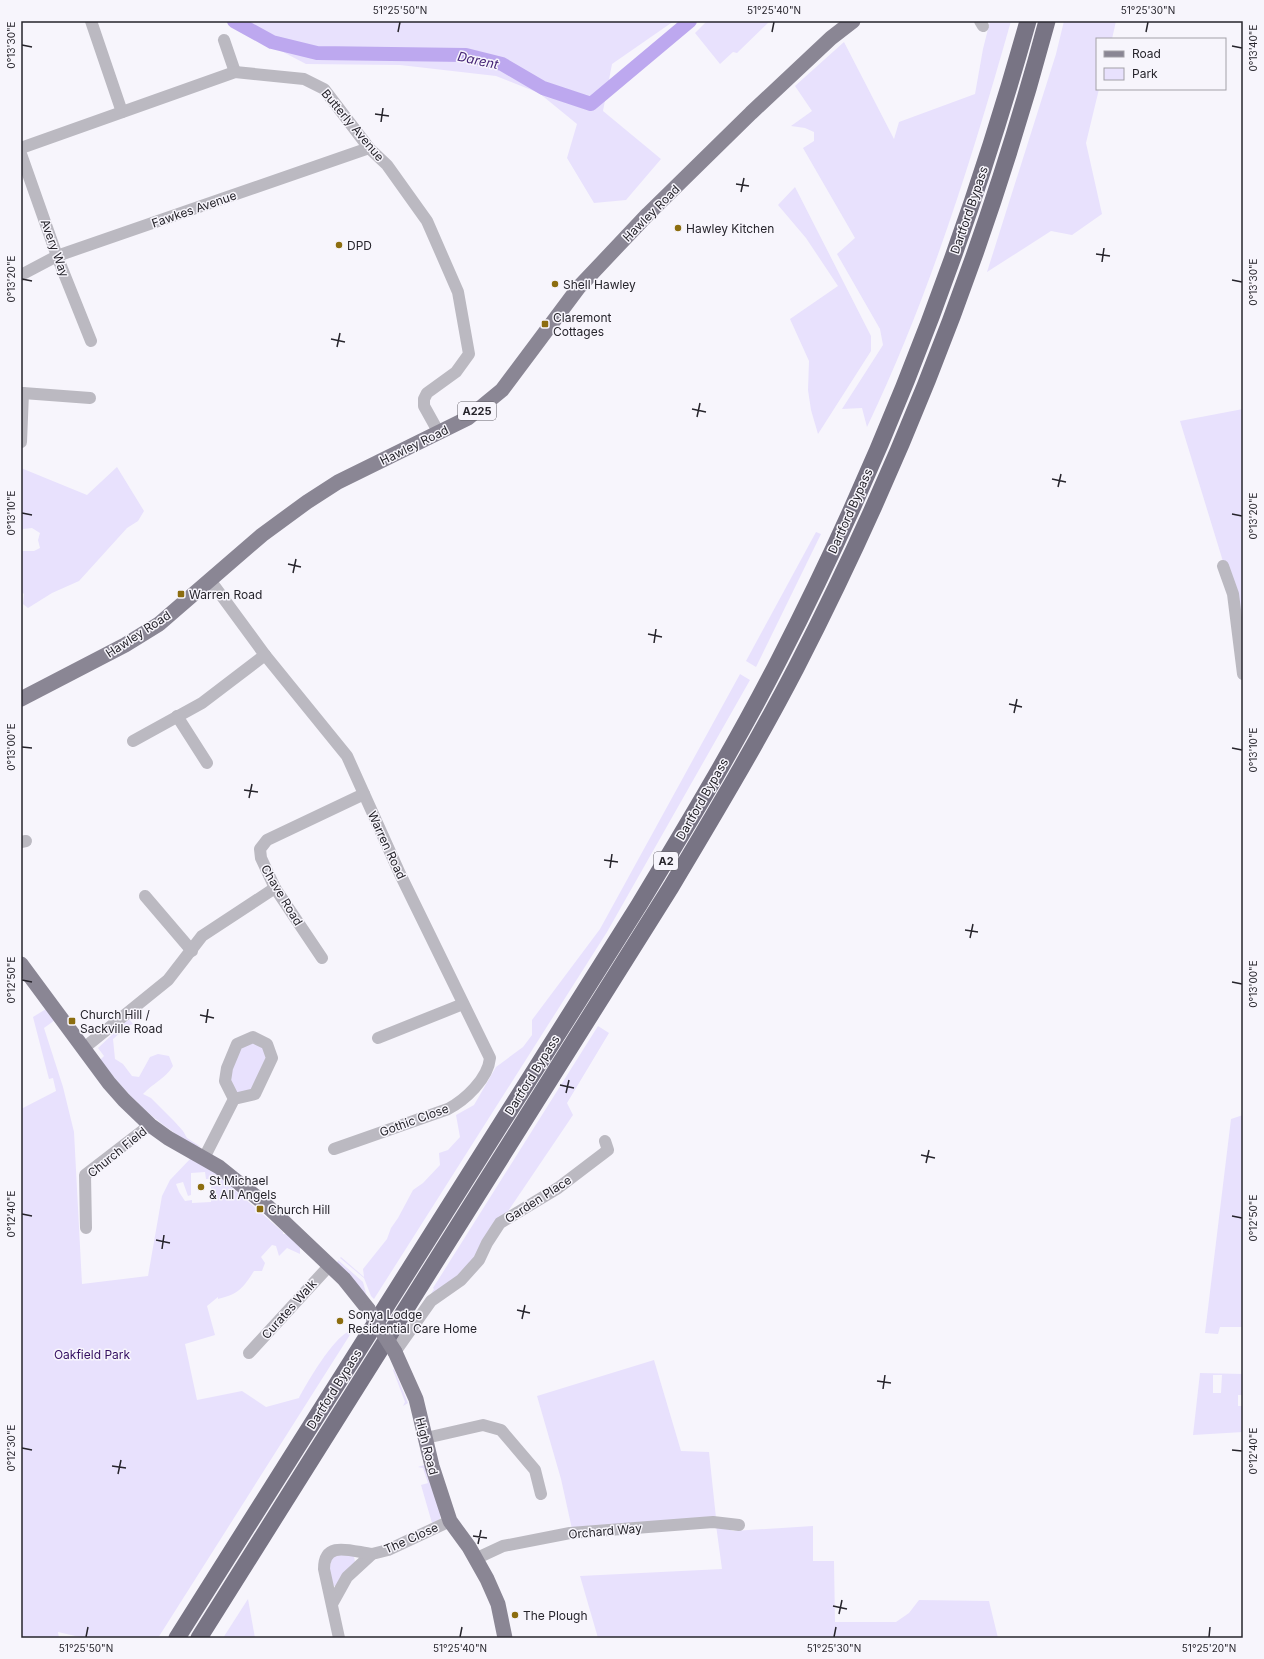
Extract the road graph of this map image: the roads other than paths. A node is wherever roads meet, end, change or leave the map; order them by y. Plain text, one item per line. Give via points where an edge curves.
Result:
1 (90, 21) edge
2 (853, 21) edge
3 (1028, 21) edge
4 (1047, 21) edge
5 (224, 40) dead end
6 (235, 72) junction
7 (122, 112) junction
8 (21, 148) edge
9 (369, 148) junction
10 (21, 154) edge
11 (57, 256) junction
12 (21, 275) edge
13 (91, 341) dead end
14 (22, 393) edge
15 (90, 398) dead end
16 (439, 433) junction
17 (21, 442) edge
18 (1223, 566) dead end
19 (210, 580) junction
20 (265, 655) junction
21 (1243, 674) edge
22 (21, 699) edge
23 (177, 716) junction
24 (133, 741) dead end
25 (207, 763) dead end
26 (364, 794) junction
27 (275, 888) junction
28 (145, 896) dead end
29 (192, 951) junction
30 (322, 958) dead end
31 (21, 964) edge
32 (463, 1004) junction
33 (378, 1038) dead end
34 (84, 1048) junction
35 (487, 1054) joint
36 (234, 1099) junction
37 (150, 1124) junction
38 (605, 1141) dead end
39 (334, 1148) dead end
40 (204, 1158) junction
41 (86, 1228) dead end
42 (330, 1265) junction
43 (395, 1352) junction
44 (249, 1353) dead end
45 (426, 1438) junction
46 (541, 1494) dead end
47 (450, 1521) junction
48 (739, 1525) dead end
49 (372, 1554) junction
50 (475, 1559) junction
51 (332, 1604) junction
52 (177, 1638) edge
53 (199, 1638) edge
54 (339, 1638) edge
55 (506, 1638) edge

1 - 7 street
2 - 16 main road, Hawley Road / A225 via 831,38 751,113 648,214 579,287 502,390 468,418
3 - 52 highway, Dartford Bypass / A2 via 989,152 938,300 894,413 842,531 779,660 701,802 639,905
4 - 53 highway, Dartford Bypass / A2 via 1008,156 957,303 913,415 856,546 796,668 728,793 671,888
5 - 6 street
6 - 7 street, Butterly Avenue
6 - 9 street, Butterly Avenue via 304,79 324,89
7 - 8 street, Butterly Avenue
9 - 11 street, Fawkes Avenue
9 - 16 street, Butterly Avenue via 386,165 426,221 458,292 469,354 456,372 427,393 424,399 424,406
10 - 11 street, Avery Way
11 - 12 street, Fawkes Avenue
11 - 13 street, Avery Way
14 - 15 street
14 - 17 street
16 - 19 main road, Hawley Road / A225 via 338,482 262,535
18 - 21 street via 1233,594
19 - 20 street, Warren Road
19 - 22 main road, Hawley Road / A225 via 159,624 125,645
20 - 23 street via 202,704
20 - 26 street, Warren Road via 347,756
23 - 24 street
23 - 25 street
26 - 27 street, Chave Road via 267,840 260,849 261,858
26 - 32 street, Warren Road
27 - 29 street via 202,936
27 - 30 street, Chave Road
28 - 29 street
29 - 34 street via 168,980
31 - 34 main road
32 - 33 street
32 - 35 street, Warren Road
34 - 37 main road via 109,1083
35 - 39 street, Gothic Close via 489,1062 486,1072 470,1095 458,1104 448,1110
36 - 36 street via 225,1081 227,1068 237,1044 253,1037 267,1044 272,1058 255,1094
36 - 40 street
37 - 40 main road via 168,1138
37 - 41 street, Church Field via 85,1175
38 - 43 street, Garden Place via 608,1150 558,1188 500,1224 479,1260 461,1280 431,1300
40 - 42 main road via 265,1204
42 - 43 main road, High Road, bridge via 368,1309
42 - 44 street, Curates Walk
43 - 45 main road, High Road via 416,1399
45 - 46 street via 483,1425 501,1430 535,1470
45 - 47 main road, High Road via 438,1489
47 - 49 street, The Close via 388,1550
47 - 50 main road, High Road
48 - 50 street, Orchard Way via 713,1522 570,1533 502,1546
49 - 51 street, The Close via 347,1577
49 - 51 street, The Close via 337,1549 328,1554 324,1568
50 - 55 main road, High Road via 498,1604
51 - 54 street, The Close

